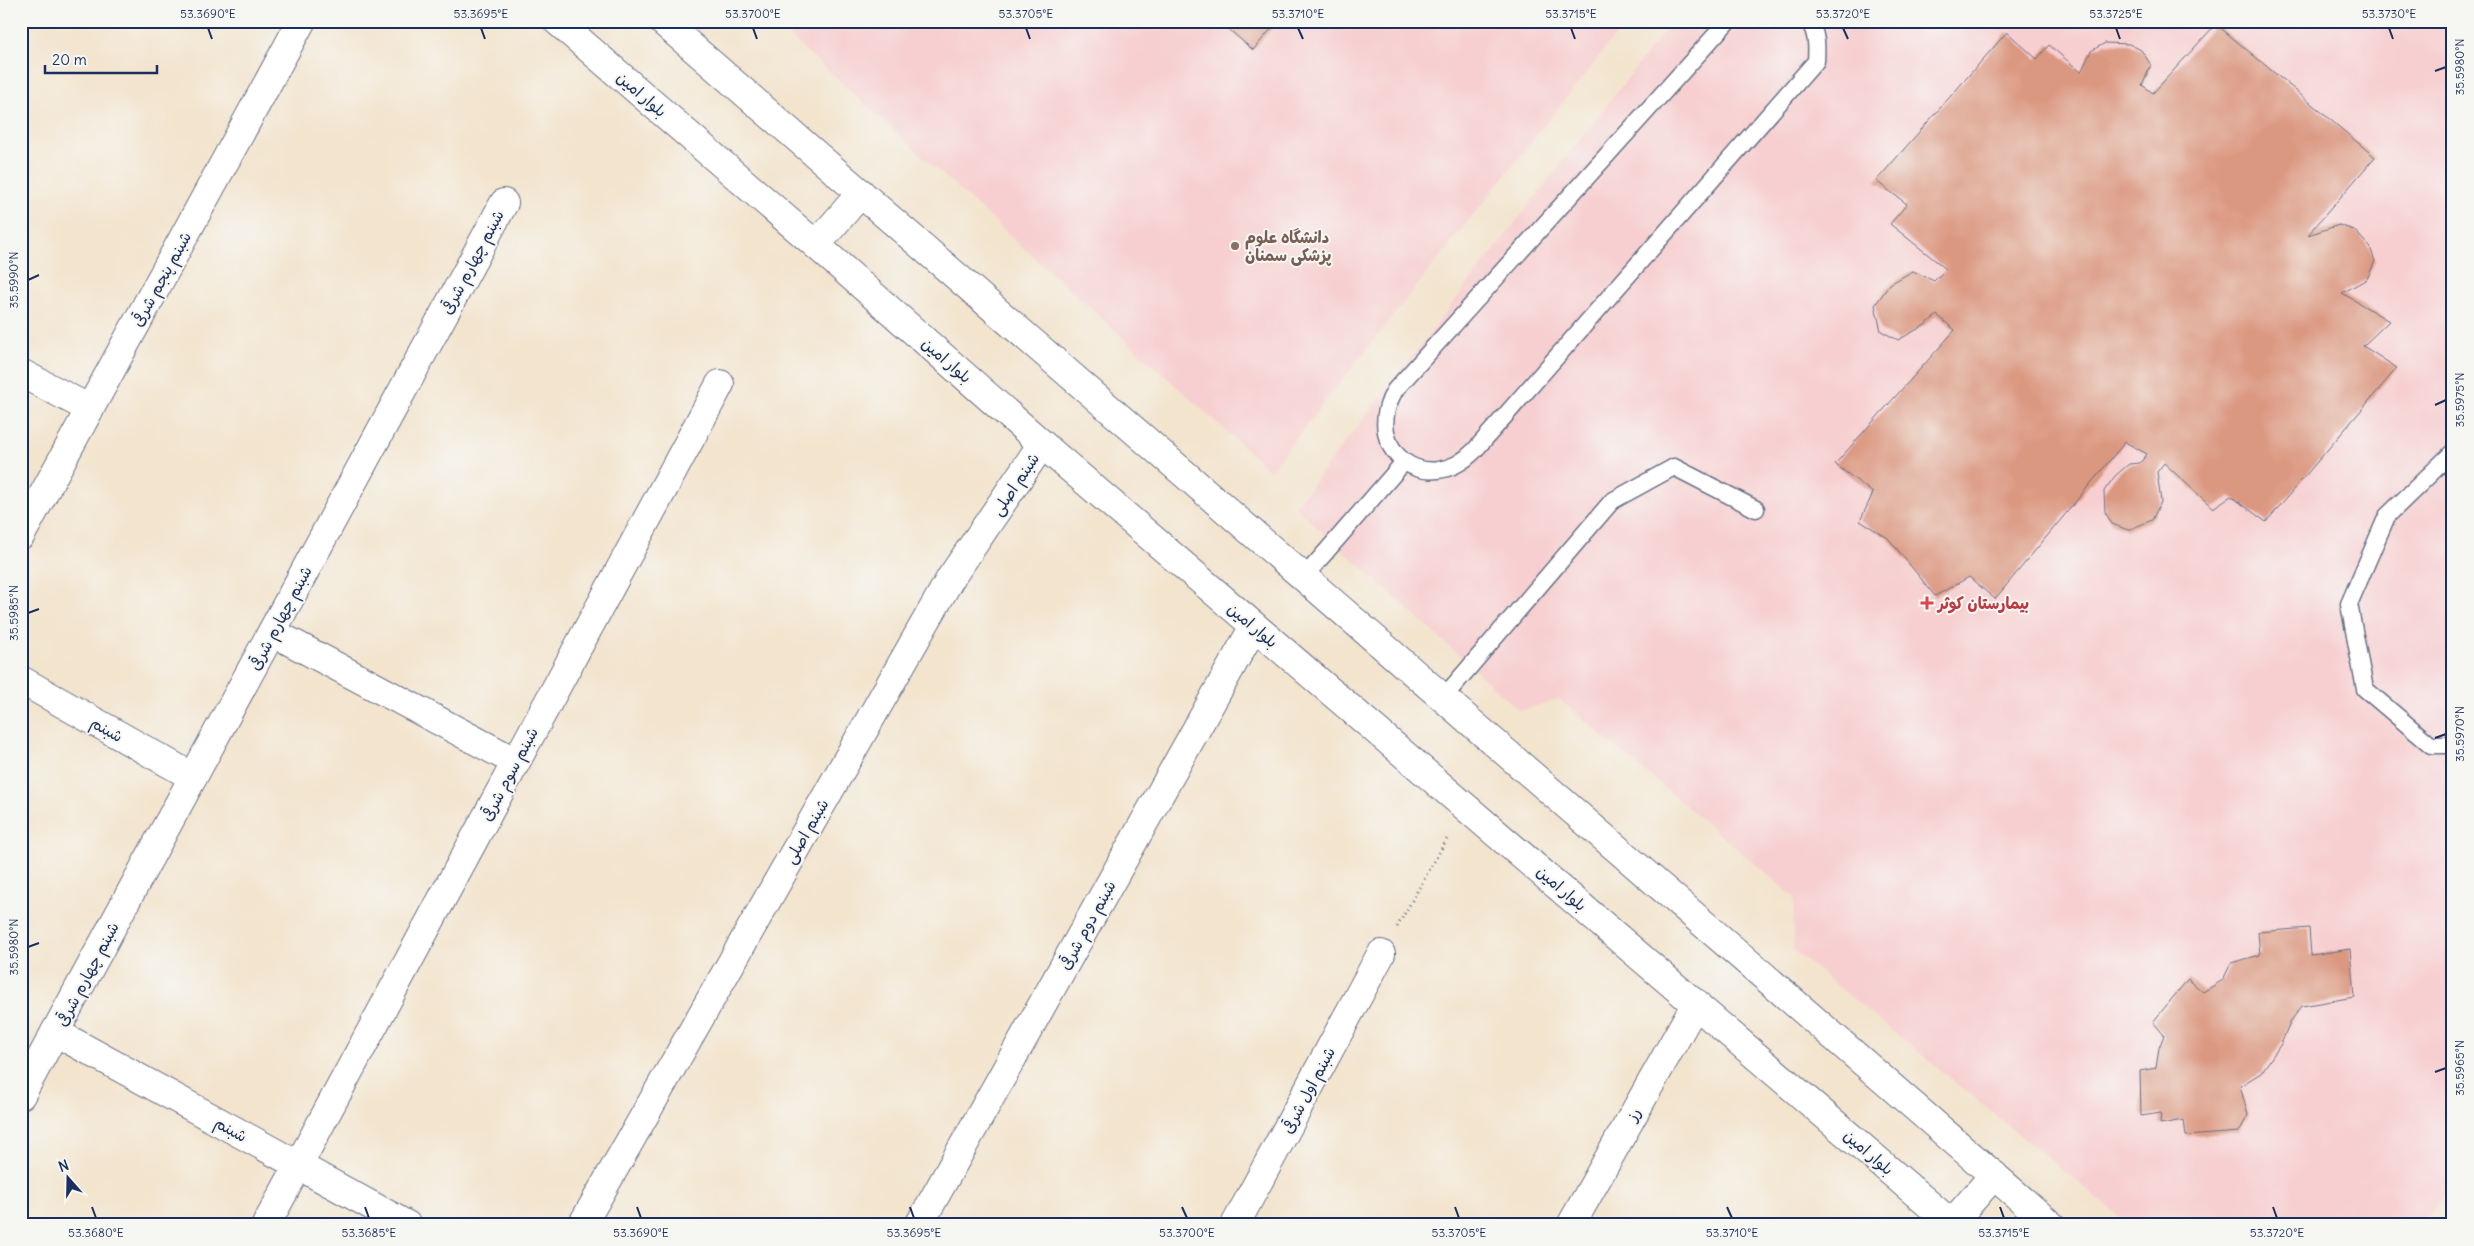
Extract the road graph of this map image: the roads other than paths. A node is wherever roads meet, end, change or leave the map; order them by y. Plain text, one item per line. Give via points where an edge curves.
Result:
1 (557, 21) edge
2 (662, 21) edge
3 (1728, 21) edge
4 (1809, 21) edge
5 (302, 22) edge
6 (861, 193) junction
7 (504, 203) dead end
8 (816, 245) junction
9 (21, 373) edge
10 (720, 384) dead end
11 (90, 409) junction
12 (1042, 444) junction
13 (2453, 452) edge
14 (1404, 462) junction
15 (1756, 509) dead end
16 (21, 535) edge
17 (1304, 577) junction
18 (1254, 626) junction
19 (272, 632) junction
20 (21, 680) edge
21 (1443, 698) junction
22 (2453, 745) edge
23 (516, 762) junction
24 (193, 777) junction
25 (1381, 954) road end
26 (1696, 1003) junction
27 (55, 1032) junction
28 (21, 1095) edge
29 (298, 1165) junction
30 (1994, 1175) junction
31 (1952, 1224) edge
32 (266, 1225) edge
33 (407, 1225) edge
34 (582, 1225) edge
35 (919, 1225) edge
36 (1235, 1225) edge
37 (1570, 1225) edge
38 (2051, 1225) edge

1 - 8 street, بلوار امین
2 - 6 street
3 - 14 lane via 1396,390 1387,404 1384,420 1386,436
4 - 14 lane via 1817,44 1816,61 1464,462 1434,471
5 - 11 street, شبنم پنجم شرقی
6 - 8 street
6 - 17 street
7 - 19 street, شبنم چهارم شرقی
8 - 12 street, بلوار امین
9 - 11 street
10 - 23 street, شبنم سوم شرقی
11 - 16 street, شبنم پنجم شرقی
12 - 18 street, بلوار امین
12 - 34 street, شبنم اصلی via 950,578
13 - 22 lane via 2387,516 2349,604 2364,689 2431,745
14 - 17 lane
15 - 21 lane via 1674,467 1612,501
17 - 21 street
18 - 26 street, بلوار امین
18 - 35 street, شبنم دوم شرقی
19 - 23 street
19 - 24 street, شبنم چهارم شرقی
20 - 24 street, شبنم
21 - 30 street
23 - 29 street, شبنم سوم شرقی
24 - 27 street, شبنم چهارم شرقی
25 - 36 street, شبنم اول شرقی
26 - 31 street, بلوار امین
26 - 37 street, رز
27 - 28 street, شبنم چهارم شرقی
27 - 29 street, شبنم
29 - 32 street, شبنم سوم شرقی
29 - 33 street, شبنم
30 - 31 street
30 - 38 street

